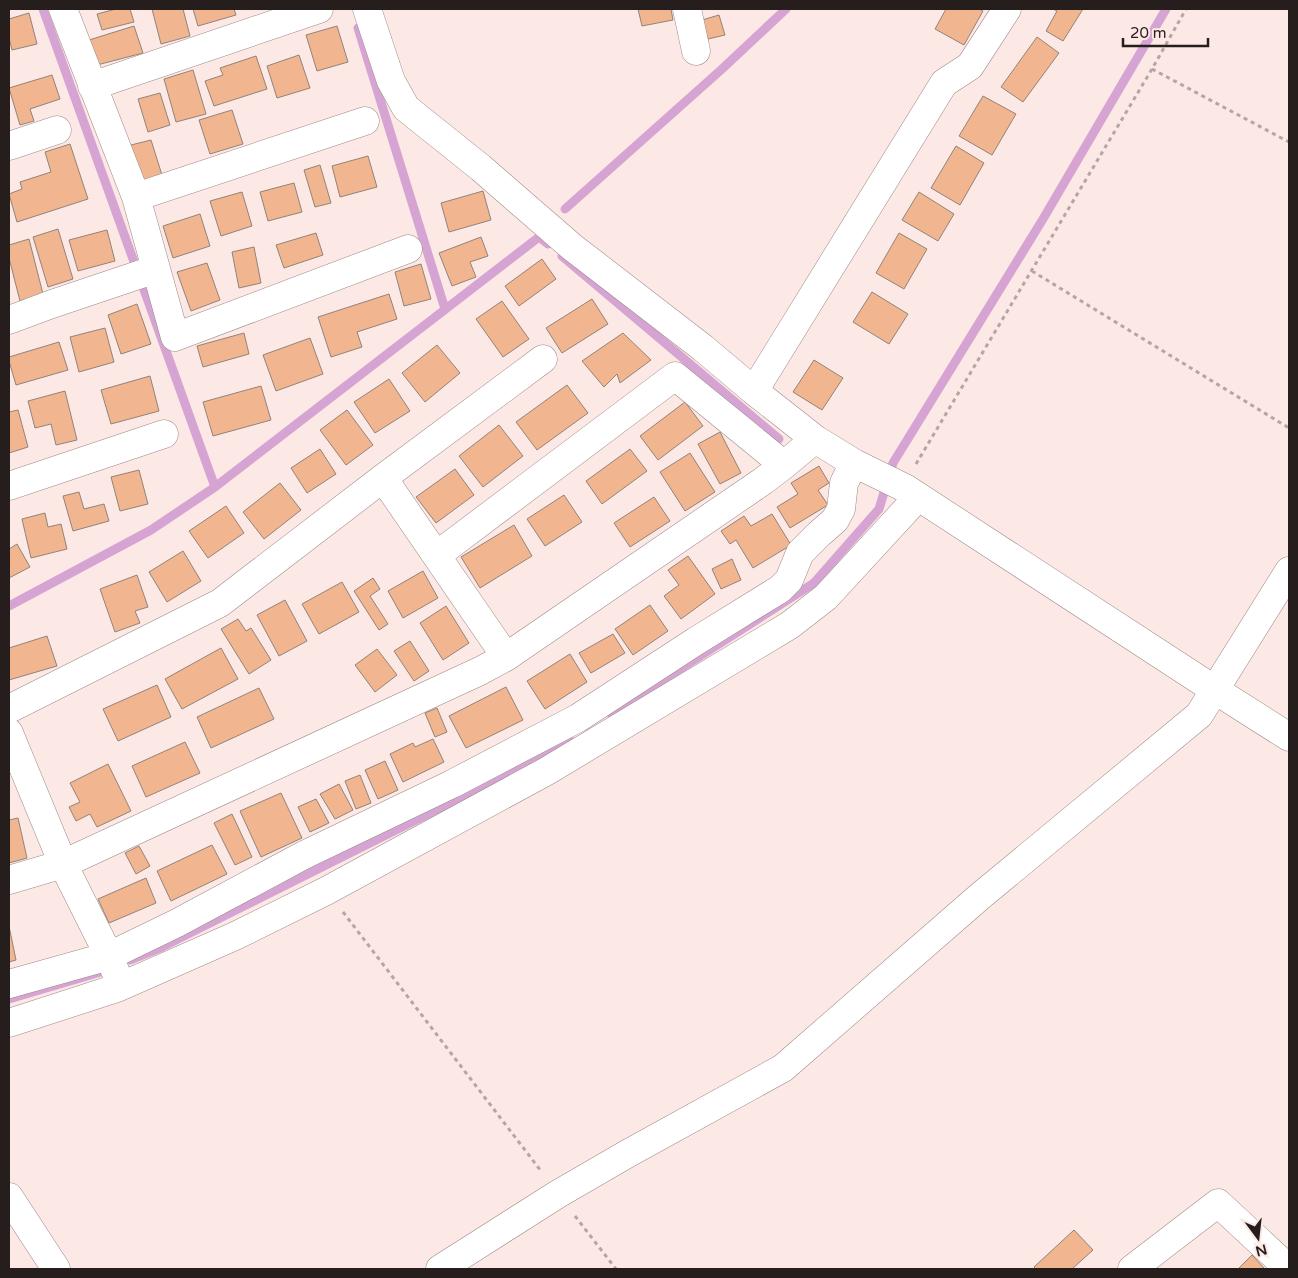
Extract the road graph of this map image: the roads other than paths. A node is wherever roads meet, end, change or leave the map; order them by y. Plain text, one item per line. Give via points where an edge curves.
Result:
1 (63, 9) edge
2 (319, 9) edge
3 (367, 9) edge
4 (687, 9) edge
5 (1008, 9) edge
6 (696, 51) dead end
7 (92, 86) junction
8 (365, 121) dead end
9 (57, 130) dead end
10 (9, 146) edge
11 (136, 197) junction
12 (408, 249) dead end
13 (156, 269) junction
14 (9, 320) edge
15 (543, 359) dead end
16 (754, 392) junction
17 (164, 434) dead end
18 (815, 439) junction
19 (854, 463) junction
20 (784, 465) junction
21 (383, 478) junction
22 (9, 486) edge
23 (900, 486) junction
24 (436, 555) junction
25 (1289, 571) edge
26 (798, 596) junction
27 (506, 657) junction
28 (1215, 690) junction
29 (9, 709) edge
30 (578, 718) junction
31 (9, 733) edge
32 (1289, 737) edge
33 (589, 745) junction
34 (63, 864) junction
35 (9, 880) edge
36 (115, 970) junction
37 (9, 984) edge
38 (9, 1023) edge
39 (9, 1197) edge
40 (56, 1269) edge
41 (440, 1269) edge
42 (1132, 1269) edge
43 (1289, 1269) edge

1 - 7 street
2 - 7 street
3 - 16 street via 391,81 406,108 572,247 703,348
4 - 6 street
5 - 16 street via 970,66 944,83
7 - 11 street
8 - 11 street
9 - 10 street
11 - 13 street
12 - 13 street via 175,337
13 - 14 street
15 - 21 street
16 - 18 street
17 - 22 street
18 - 19 street
18 - 20 street
19 - 23 street
19 - 26 street via 844,482 841,509 835,520 800,553
20 - 24 street via 674,376
20 - 27 street
21 - 24 street
21 - 29 street via 220,603
23 - 26 street via 826,597
23 - 28 street
24 - 27 street
25 - 28 street
26 - 30 street via 780,589
26 - 33 street via 790,625
27 - 34 street
28 - 32 street
28 - 41 street via 1198,715 978,898 783,1068 558,1194
30 - 33 street
30 - 36 street via 452,784 304,855 177,923
31 - 34 street
33 - 36 street via 326,891 235,936
34 - 35 street
34 - 36 street
36 - 37 street
36 - 38 street
39 - 40 street
42 - 43 street via 1218,1203

